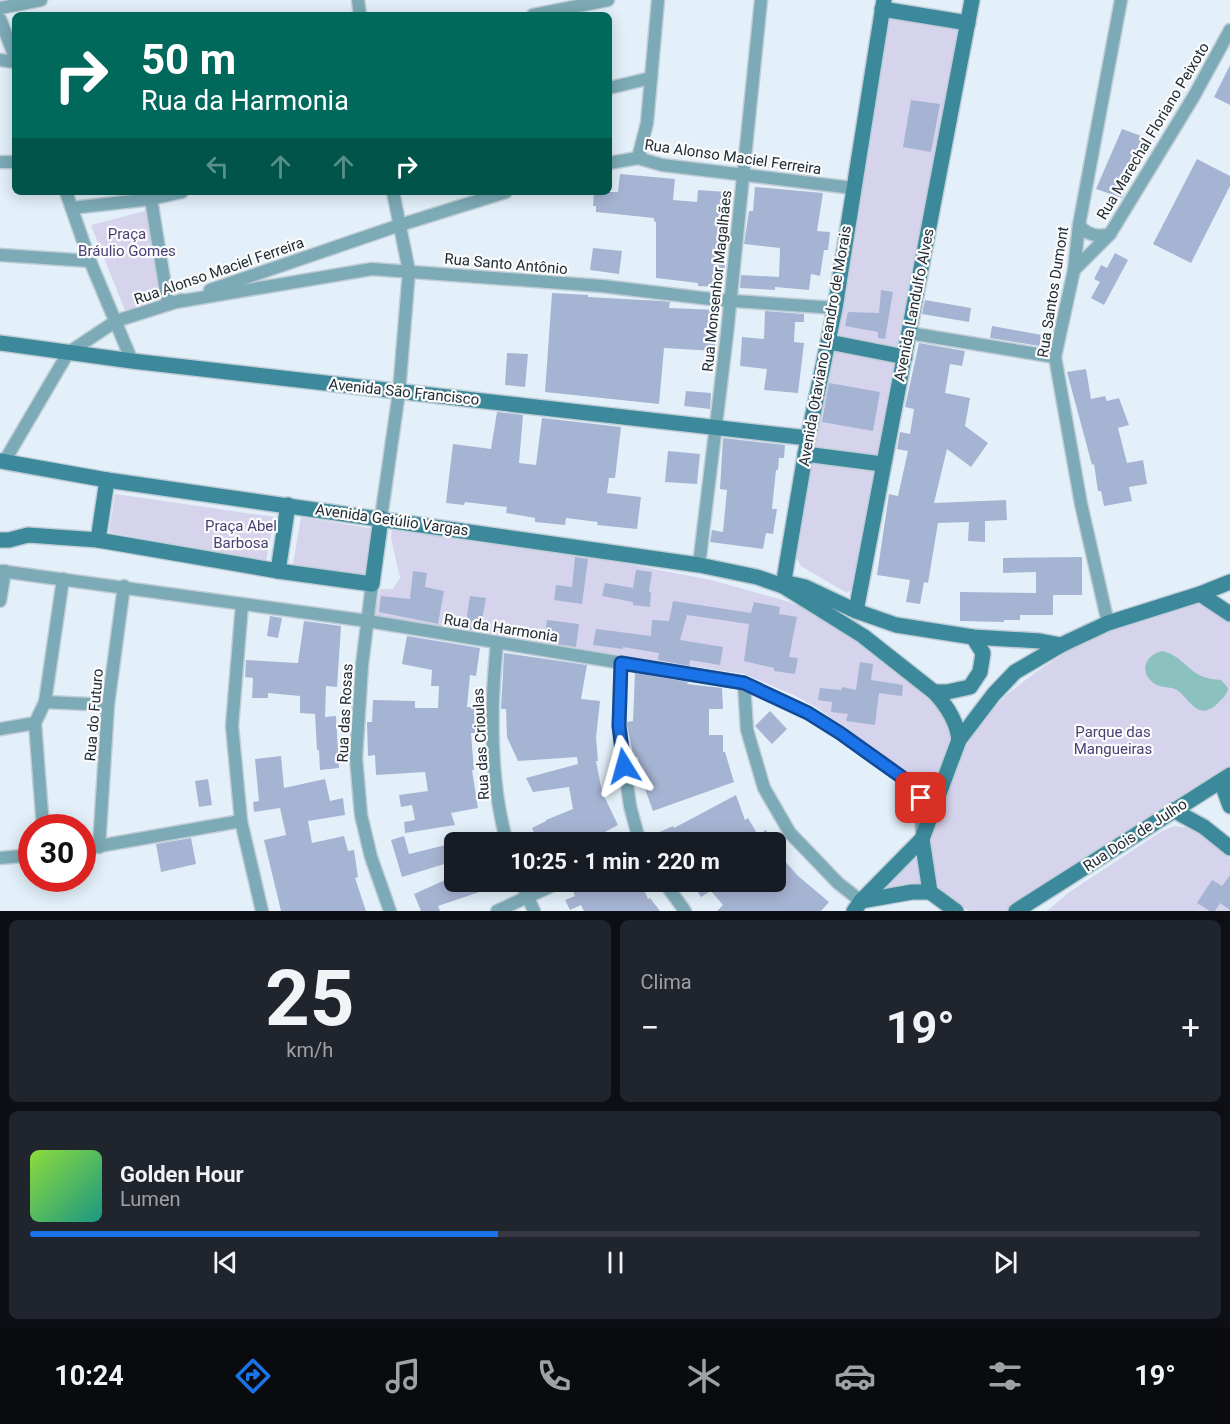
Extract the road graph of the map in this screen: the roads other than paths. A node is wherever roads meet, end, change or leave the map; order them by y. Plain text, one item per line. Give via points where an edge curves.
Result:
1 (41, 0) edge
2 (609, 0) edge
3 (658, 0) edge
4 (761, 0) edge
5 (972, 0) edge
6 (1121, 0) edge
7 (883, 5) edge
8 (0, 8) edge
9 (548, 12) edge
10 (0, 19) edge
11 (968, 23) junction
12 (1230, 30) edge
13 (12, 49) edge
14 (651, 78) junction
15 (612, 87) edge
16 (638, 158) junction
17 (612, 162) edge
18 (744, 176) junction
19 (853, 188) junction
20 (67, 195) edge
21 (169, 195) edge
22 (394, 195) edge
23 (496, 195) edge
24 (151, 199) junction
25 (72, 208) junction
26 (400, 225) junction
27 (1079, 225) junction
28 (1110, 234) junction
29 (0, 255) edge
30 (90, 261) junction
31 (1074, 270) junction
32 (409, 271) junction
33 (731, 300) junction
34 (172, 303) junction
35 (835, 308) junction
36 (116, 321) junction
37 (909, 333) junction
38 (829, 342) junction
39 (0, 343) edge
40 (68, 353) junction
41 (905, 357) junction
42 (1055, 357) junction
43 (132, 361) junction
44 (399, 392) junction
45 (716, 428) junction
46 (808, 438) junction
47 (806, 454) junction
48 (2, 462) edge
49 (882, 464) junction
50 (107, 480) junction
51 (288, 505) junction
52 (381, 518) junction
53 (0, 540) edge
54 (98, 540) junction
55 (699, 565) junction
56 (2, 571) edge
57 (278, 571) junction
58 (63, 579) junction
59 (1230, 582) edge
60 (372, 584) junction
61 (124, 586) junction
62 (783, 586) junction
63 (1200, 594) junction
64 (0, 601) edge
65 (242, 604) junction
66 (856, 611) junction
67 (1230, 614) edge
68 (368, 621) junction
69 (1108, 623) junction
70 (973, 637) junction
71 (497, 643) junction
72 (1061, 645) junction
73 (621, 663) junction
74 (744, 683) junction
75 (934, 692) junction
76 (45, 702) junction
77 (108, 705) junction
78 (35, 723) junction
79 (0, 729) edge
80 (959, 740) junction
81 (1225, 778) edge
82 (1230, 806) edge
83 (1173, 810) junction
84 (42, 814) edge
85 (241, 821) junction
86 (504, 832) edge
87 (637, 832) edge
88 (922, 839) junction
89 (96, 847) edge
90 (99, 847) junction
91 (1230, 848) edge
92 (18, 856) edge
93 (0, 858) edge
94 (525, 892) edge
95 (538, 892) edge
96 (671, 892) edge
97 (930, 892) junction
98 (527, 897) junction
99 (1039, 904) edge
100 (858, 906) edge
101 (262, 911) edge
102 (390, 911) edge
103 (497, 911) edge
104 (534, 911) edge
105 (685, 911) edge
106 (956, 911) edge
107 (1016, 911) edge

1 - 8 street
2 - 9 street
3 - 14 street
4 - 18 street, Rua Monsenhor Magalhães
5 - 11 street, Avenida Landulfo Alves
6 - 27 street, Rua Santos Dumont
7 - 11 street
7 - 19 street, Avenida Otaviano Leandro de Morais
10 - 13 street
11 - 37 street, Avenida Landulfo Alves
12 - 28 street, Rua Marechal Floriano Peixoto
14 - 15 street
14 - 16 street via 647,123
16 - 17 street, Rua Alonso Maciel Ferreira
16 - 18 street, Rua Alonso Maciel Ferreira
18 - 19 street, Rua Alonso Maciel Ferreira
18 - 33 street, Rua Monsenhor Magalhães
19 - 35 street, Avenida Otaviano Leandro de Morais
20 - 25 street
21 - 24 street
22 - 26 street
23 - 26 street, Rua Alonso Maciel Ferreira
24 - 25 street
24 - 34 street
25 - 30 street
26 - 32 street
26 - 34 street, Rua Alonso Maciel Ferreira
27 - 28 street via 1085,232 1102,237
27 - 31 street, Rua Santos Dumont
28 - 31 street, Rua Marechal Floriano Peixoto
29 - 30 street
30 - 36 street
31 - 42 street, Rua Santos Dumont
32 - 33 street, Rua Santo Antônio
32 - 34 street, Rua Santo Antônio via 372,269
32 - 44 street
33 - 35 street, Rua Santo Antônio
33 - 45 street, Rua Monsenhor Magalhães
34 - 36 street, Rua Alonso Maciel Ferreira
35 - 38 street, Avenida Otaviano Leandro de Morais
36 - 40 street, Rua Alonso Maciel Ferreira
36 - 43 street
37 - 41 street, Avenida Landulfo Alves
37 - 42 street
38 - 41 street
38 - 46 street, Avenida Otaviano Leandro de Morais
39 - 40 street, Avenida São Francisco
40 - 43 street, Avenida São Francisco
40 - 48 street, Rua Alonso Maciel Ferreira
41 - 49 street, Avenida Landulfo Alves
42 - 69 street, Rua Santos Dumont via 1081,504
43 - 44 street, Avenida São Francisco
44 - 45 street, Avenida São Francisco
44 - 52 street
45 - 46 street, Avenida São Francisco
45 - 55 street, Rua Monsenhor Magalhães
46 - 47 street, Avenida Otaviano Leandro de Morais
47 - 49 street
47 - 62 street, Avenida Otaviano Leandro de Morais
48 - 50 street, Avenida Getúlio Vargas
49 - 66 street, Avenida Landulfo Alves
50 - 51 street, Avenida Getúlio Vargas
50 - 54 street
51 - 52 street, Avenida Getúlio Vargas
51 - 57 street
52 - 55 street, Avenida Getúlio Vargas
52 - 60 street
53 - 54 street via 28,535
54 - 57 street
55 - 62 street, Avenida Getúlio Vargas
56 - 58 street, Rua da Harmonia
56 - 64 street
57 - 60 street
58 - 61 street, Rua da Harmonia
58 - 76 street
59 - 63 street
60 - 68 street, Rua das Rosas
61 - 65 street, Rua da Harmonia
61 - 77 street, Rua do Futuro
62 - 66 street, Avenida Getúlio Vargas via 806,587
62 - 75 street, Avenida Getúlio Vargas via 863,636
63 - 67 street
63 - 69 street
65 - 68 street, Rua da Harmonia
65 - 85 street via 232,726
66 - 70 street, Avenida Getúlio Vargas via 896,625
68 - 71 street, Rua da Harmonia
68 - 102 street, Rua das Rosas via 356,758 361,815
69 - 72 street
70 - 72 street, Avenida Getúlio Vargas
70 - 75 street via 983,653 980,672 970,687
71 - 73 street, Rua da Harmonia
71 - 86 street, Rua das Crioulas via 492,696 495,773
72 - 80 street via 1015,672
73 - 74 street, Rua da Harmonia
73 - 87 street via 619,726
74 - 88 street, Rua da Harmonia via 816,718 903,778 921,798
74 - 100 street via 747,730 764,788 790,833
75 - 80 street, Avenida Getúlio Vargas via 958,727
76 - 77 street
76 - 78 street
77 - 90 street, Rua do Futuro
78 - 79 street
78 - 84 street
80 - 88 street
81 - 82 street
81 - 83 street, Rua Dois de Julho
83 - 91 street via 1204,827
83 - 99 street, Rua Dois de Julho
85 - 90 street
85 - 101 street
88 - 97 street
88 - 100 street
89 - 90 street
92 - 93 street
94 - 98 street
95 - 98 street
96 - 105 street
97 - 100 street via 912,892
97 - 106 street
98 - 103 street
98 - 104 street
99 - 107 street, Rua Dois de Julho

